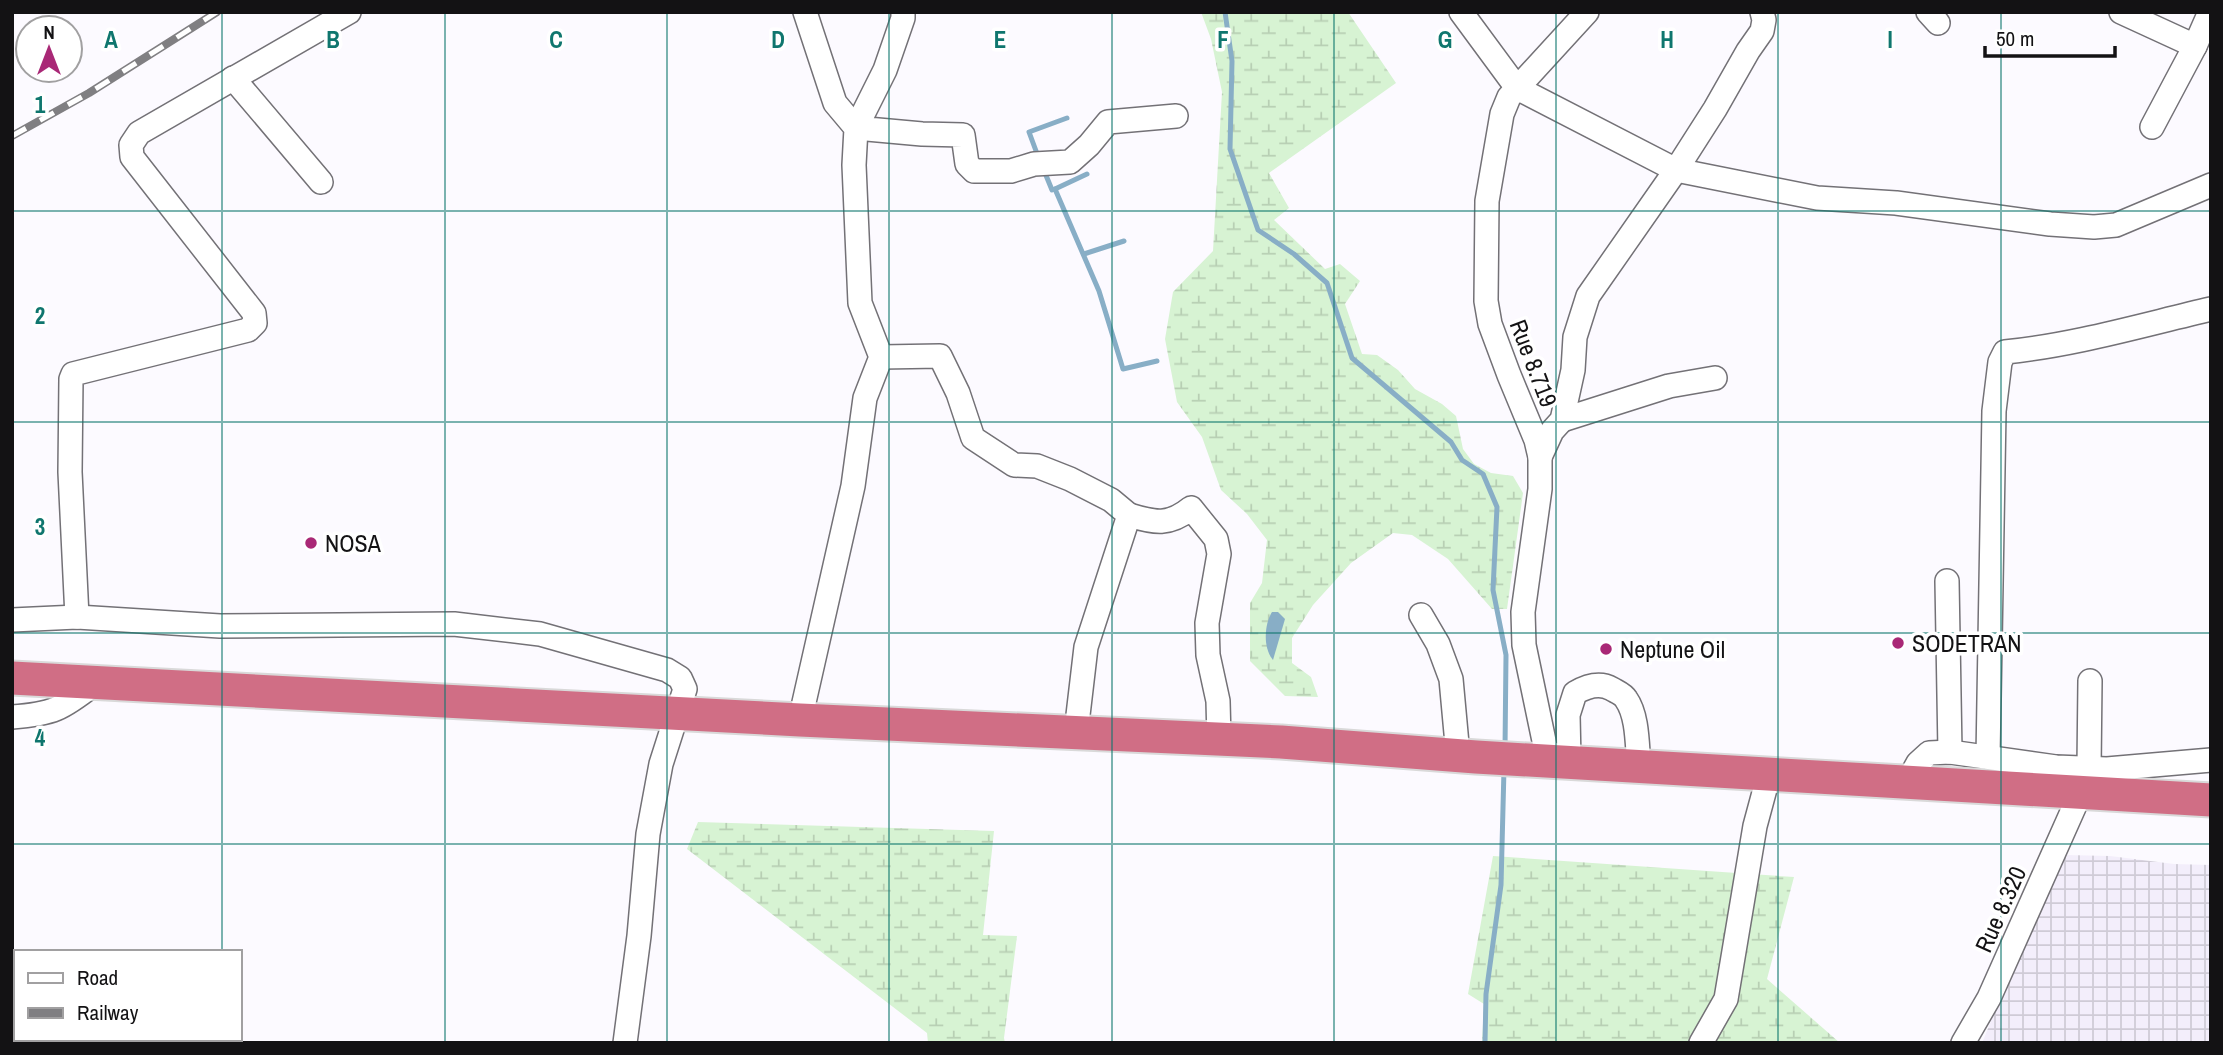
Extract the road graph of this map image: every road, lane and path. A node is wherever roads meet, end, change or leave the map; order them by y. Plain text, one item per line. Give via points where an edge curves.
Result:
1 (349, 12) edge
2 (805, 12) edge
3 (903, 12) edge
4 (1461, 12) edge
5 (1587, 12) edge
6 (1762, 12) edge
7 (2121, 12) edge
8 (2210, 12) edge
9 (2195, 46) junction
10 (233, 78) junction
11 (1517, 88) junction
12 (1176, 116) dead end
13 (2152, 127) dead end
14 (856, 128) junction
15 (1676, 170) junction
16 (321, 182) dead end
17 (2211, 185) edge
18 (2211, 309) edge
19 (881, 357) junction
20 (1715, 378) dead end
21 (1562, 420) junction
22 (1540, 457) junction
23 (1129, 515) junction
24 (1947, 582) dead end
25 (1421, 615) dead end
26 (77, 617) junction
27 (12, 620) edge
28 (12, 678) edge
29 (2090, 681) dead end
30 (94, 684) junction
31 (678, 713) junction
32 (12, 718) edge
33 (800, 720) junction
34 (1076, 732) junction
35 (1219, 739) junction
36 (1950, 752) junction
37 (1470, 756) junction
38 (1988, 758) junction
39 (1550, 760) junction
40 (2211, 760) edge
41 (1639, 766) junction
42 (1769, 775) junction
43 (2085, 781) junction
44 (1907, 783) junction
45 (2211, 800) edge
46 (625, 1043) edge
47 (1702, 1043) edge
48 (1963, 1043) edge

1 - 10 street
2 - 14 street via 835,103
3 - 14 street via 885,70
4 - 11 street
5 - 11 street, Rue 8.719
6 - 15 street via 1762,31
7 - 9 street
8 - 9 street
9 - 13 street
10 - 16 street
10 - 26 street via 139,133 131,145 132,157 254,313 255,323 248,330 73,374 70,472
11 - 15 street
11 - 22 street, Rue 8.719 via 1502,114 1487,201 1486,301 1490,324
12 - 14 street via 1108,122 1070,162 1011,171 974,171 967,164 963,135
14 - 19 street via 860,303
15 - 17 street via 1817,198 2094,227 2116,225
15 - 21 street via 1588,296
18 - 38 street via 2096,338 2005,352 2000,362 1994,411
19 - 23 street via 940,356 973,438 1014,465 1037,467 1070,479
19 - 33 street via 865,398 853,486
20 - 21 street via 1669,386
21 - 22 street
22 - 39 street, Rue 8.719 via 1523,623
23 - 34 street via 1086,647
23 - 35 street via 1156,523 1180,517 1191,508 1216,539 1219,554 1207,623
24 - 36 street
25 - 37 street via 1451,679
26 - 27 street
26 - 31 street via 220,626 454,624 540,634 667,670 680,678 685,689
28 - 30 highway
29 - 43 street
30 - 31 highway
30 - 32 street via 65,706
31 - 33 highway
31 - 46 street via 661,764 648,834
33 - 34 highway
34 - 35 highway
35 - 37 highway
36 - 38 street
36 - 44 street via 1929,754
37 - 39 highway
38 - 43 street via 2056,767
39 - 41 highway
39 - 41 street via 1575,693 1596,685 1625,696 1633,713
40 - 43 street via 2107,769
41 - 42 highway
42 - 44 highway
42 - 47 street via 1755,825 1726,999
43 - 44 highway
43 - 45 highway
43 - 48 street, Rue 8.320 via 1989,998

